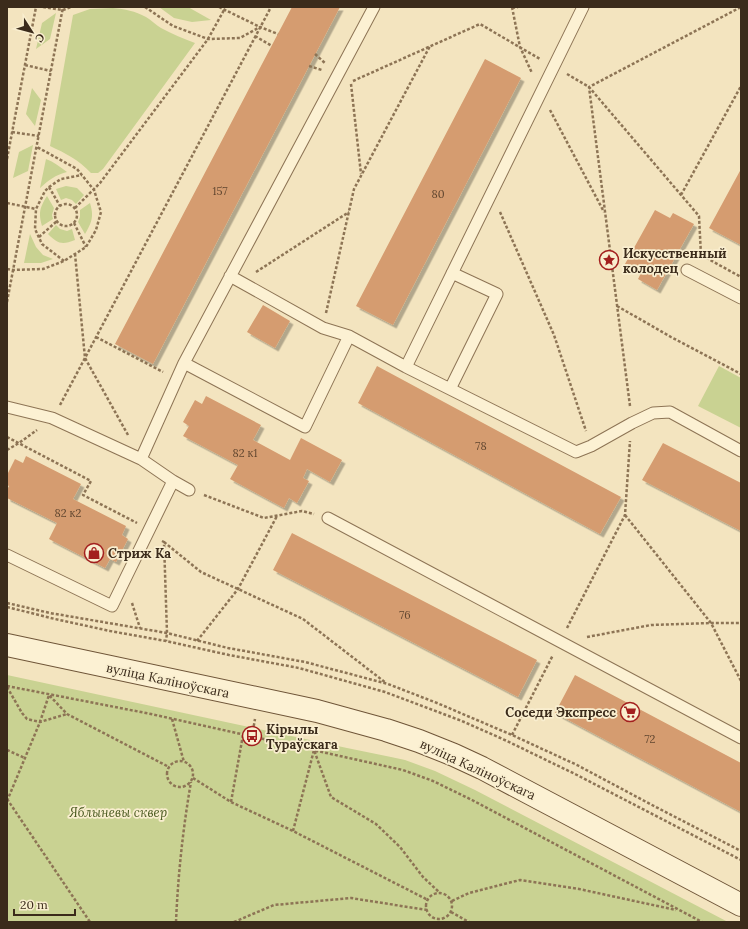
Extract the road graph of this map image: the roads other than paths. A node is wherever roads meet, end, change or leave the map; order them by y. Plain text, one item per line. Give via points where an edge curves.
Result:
1 (374, 7) edge
2 (583, 7) edge
3 (687, 270) dead end
4 (452, 273) junction
5 (230, 276) junction
6 (741, 298) edge
7 (349, 336) junction
8 (184, 363) junction
9 (406, 367) junction
10 (450, 389) junction
11 (7, 407) edge
12 (741, 451) edge
13 (142, 459) junction
14 (173, 480) junction
15 (189, 490) road end
16 (328, 518) road end
17 (7, 555) edge
18 (7, 645) edge
19 (741, 738) edge
20 (741, 905) edge

1 - 5 lane
2 - 4 lane
3 - 6 lane
4 - 9 lane
4 - 10 lane via 497,294
5 - 7 lane via 323,328
5 - 8 lane
7 - 8 lane via 305,427
7 - 9 lane
8 - 13 lane
9 - 10 lane
10 - 12 lane via 576,452 653,413 670,412
11 - 13 lane via 52,418
13 - 14 lane
14 - 15 lane
14 - 17 lane via 112,606
16 - 19 lane
18 - 20 main road, вуліца Каліноўскага via 317,711 420,741 482,768

